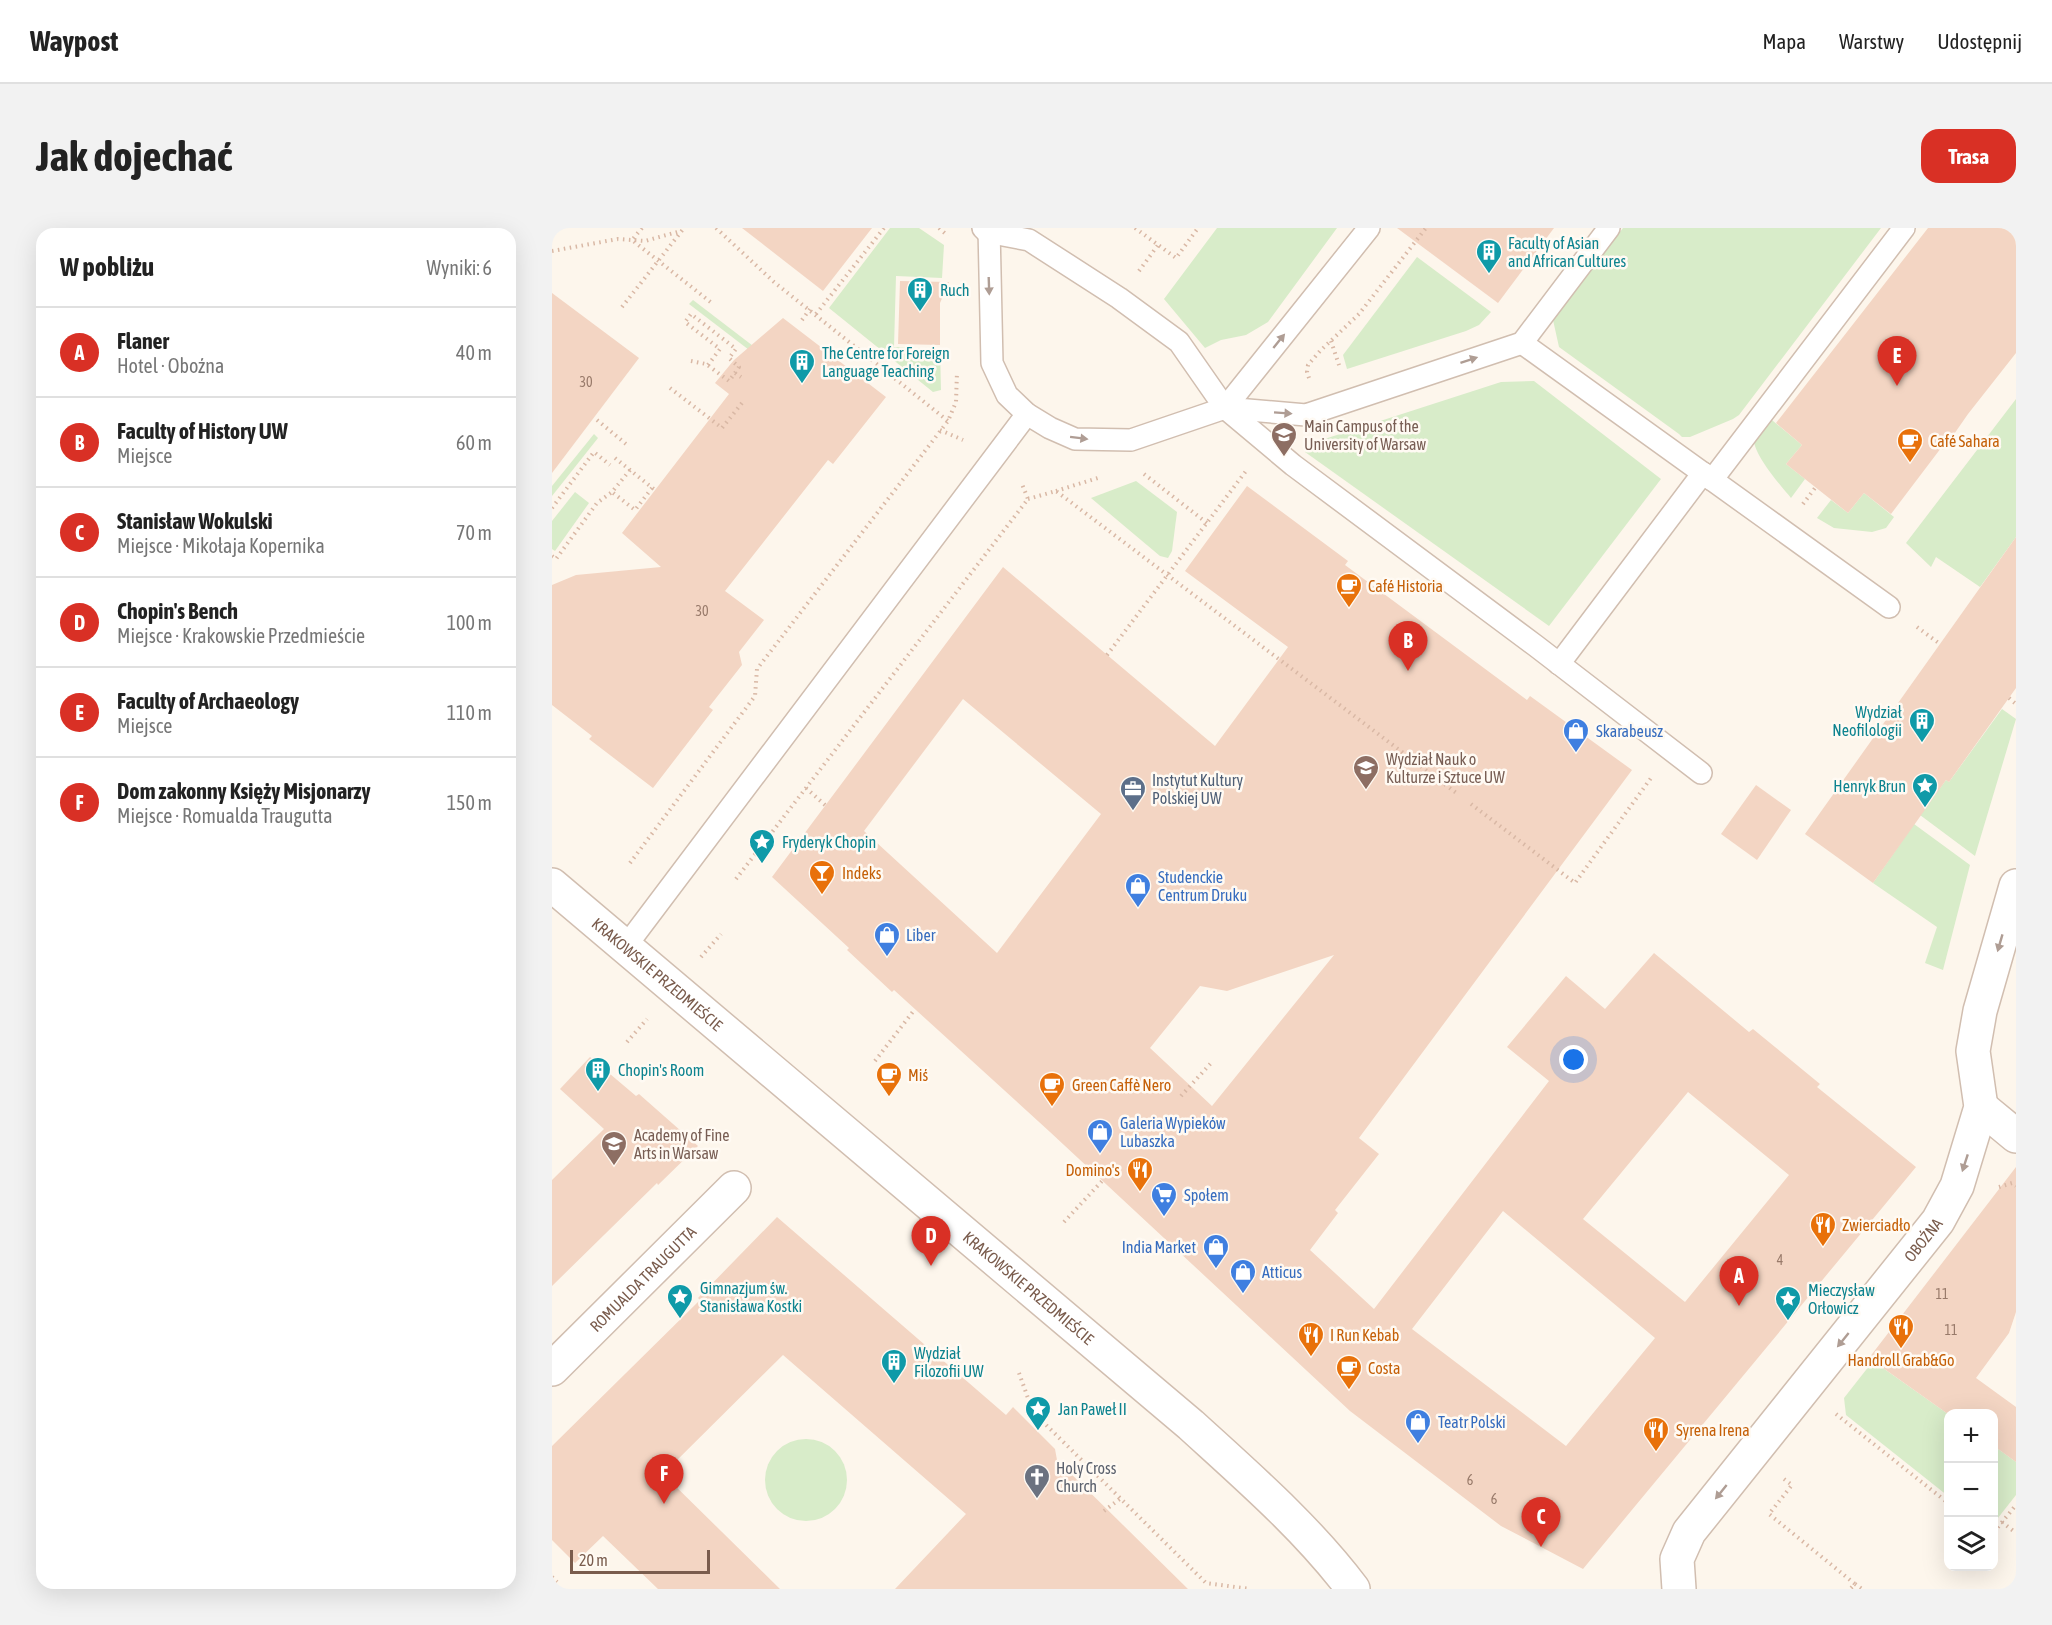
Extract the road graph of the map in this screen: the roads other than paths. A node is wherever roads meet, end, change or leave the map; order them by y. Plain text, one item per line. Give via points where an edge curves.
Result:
1 (1369, 228) edge
2 (1609, 228) edge
3 (1904, 228) edge
4 (986, 229) edge
5 (1522, 343) junction
6 (1225, 408) junction
7 (1027, 414) junction
8 (1707, 476) junction
9 (1889, 607) dead end
10 (1559, 664) junction
11 (1701, 773) dead end
12 (552, 885) edge
13 (2016, 886) edge
14 (626, 946) junction
15 (1981, 1107) junction
16 (2016, 1136) edge
17 (734, 1188) dead end
18 (552, 1369) edge
19 (1353, 1589) edge
20 (1679, 1589) edge

6 -> 1 lane
2 - 5 lane
3 - 8 lane
4 - 6 lane via 1029,240 1171,336
4 -> 7 lane via 992,363 1007,395
6 -> 5 lane via 1306,415
5 - 8 lane
7 -> 6 lane via 1074,439 1131,440
6 - 10 lane via 1293,465
7 - 14 lane
8 - 9 lane
8 - 10 lane
10 - 11 lane
12 - 14 street, KRAKOWSKIE PRZEDMIEŚCIE
13 -> 15 street, OBOŹNA via 1980,1011 1973,1051
14 - 19 street, KRAKOWSKIE PRZEDMIEŚCIE via 1200,1433 1261,1488
15 - 16 street
15 -> 20 street, OBOŹNA via 1958,1186 1938,1221 1689,1532 1677,1559
17 - 18 street, ROMUALDA TRAUGUTTA

